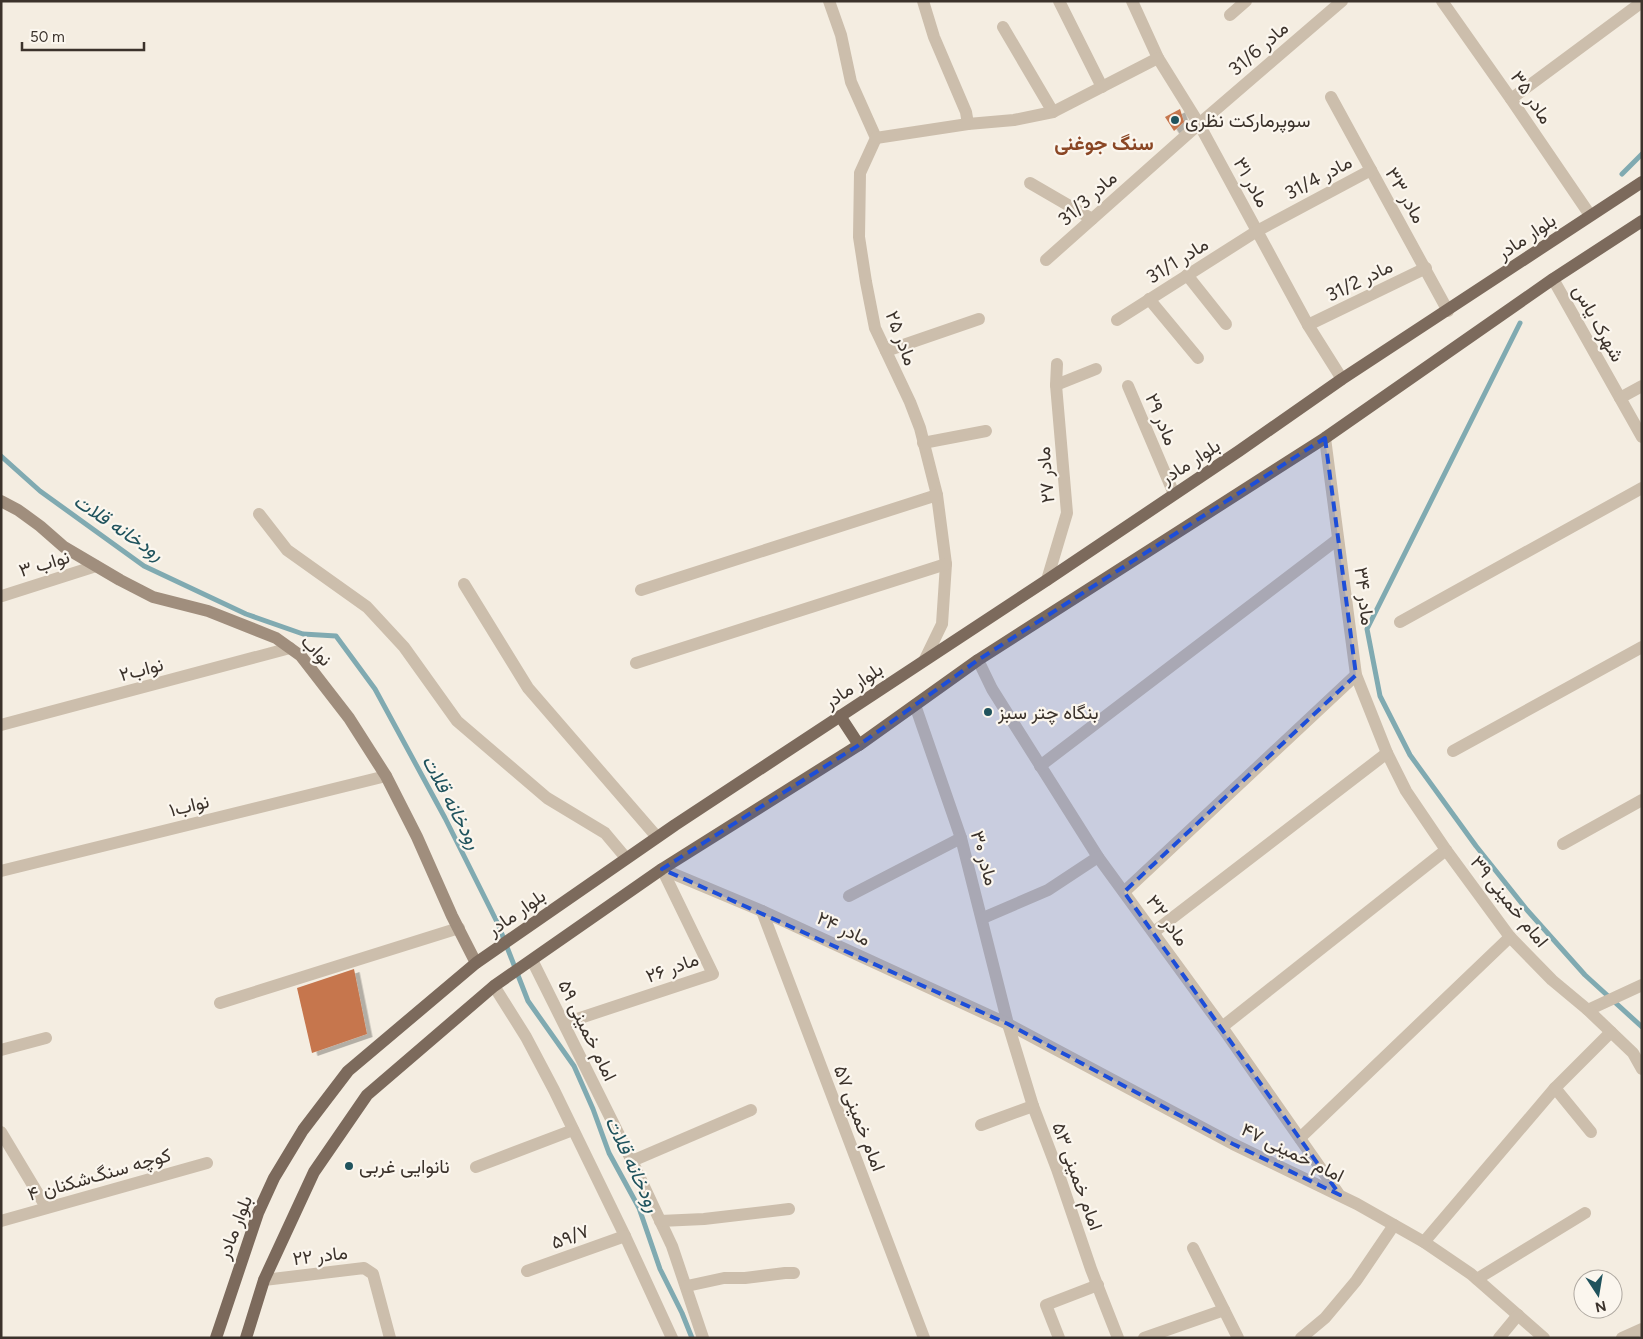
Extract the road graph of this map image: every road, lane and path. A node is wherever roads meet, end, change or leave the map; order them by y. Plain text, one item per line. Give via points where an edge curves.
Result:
1 (829, 1) edge
2 (924, 1) edge
3 (1059, 1) edge
4 (1132, 1) edge
5 (1246, 1) edge
6 (1342, 1) edge
7 (1442, 1) edge
8 (1642, 2) edge
9 (1230, 15) dead end
10 (1003, 27) dead end
11 (1158, 58) junction
12 (1102, 87) junction
13 (1331, 97) dead end
14 (1511, 99) junction
15 (1053, 112) junction
16 (968, 124) junction
17 (1199, 124) junction
18 (876, 138) junction
19 (1371, 170) junction
20 (1642, 182) edge
21 (1030, 183) dead end
22 (1590, 215) junction
23 (1092, 219) junction
24 (1642, 221) edge
25 (1258, 231) junction
26 (1046, 260) dead end
27 (1426, 268) junction
28 (1187, 275) junction
29 (1553, 279) junction
30 (1149, 299) junction
31 (1448, 311) junction
32 (979, 319) dead end
33 (1117, 320) dead end
34 (1226, 324) dead end
35 (1308, 325) junction
36 (886, 351) junction
37 (1198, 358) dead end
38 (1057, 364) dead end
39 (1096, 369) dead end
40 (1342, 379) junction
41 (1056, 384) junction
42 (1128, 386) dead end
43 (1642, 386) edge
44 (1620, 398) junction
45 (986, 431) dead end
46 (1642, 437) edge
47 (1324, 438) junction
48 (923, 443) junction
49 (1642, 488) edge
50 (1174, 494) junction
51 (937, 495) junction
52 (1, 501) edge
53 (259, 514) dead end
54 (1338, 539) junction
55 (946, 564) junction
56 (96, 566) junction
57 (1047, 580) junction
58 (464, 584) dead end
59 (641, 590) dead end
60 (2, 596) edge
61 (1400, 622) dead end
62 (290, 648) junction
63 (1642, 648) edge
64 (925, 659) junction
65 (978, 660) junction
66 (636, 663) dead end
67 (1356, 675) junction
68 (915, 705) junction
69 (840, 716) junction
70 (1, 725) edge
71 (859, 745) junction
72 (1453, 750) dead end
73 (1386, 754) junction
74 (1040, 766) junction
75 (386, 776) junction
76 (1642, 800) edge
77 (657, 837) junction
78 (961, 838) junction
79 (1563, 844) dead end
80 (1446, 850) junction
81 (1098, 857) junction
82 (626, 858) junction
83 (662, 869) junction
84 (1, 871) edge
85 (1124, 892) junction
86 (849, 896) dead end
87 (762, 911) junction
88 (983, 918) junction
89 (459, 928) junction
90 (1154, 932) junction
91 (1510, 937) junction
92 (476, 963) junction
93 (528, 963) junction
94 (499, 983) junction
95 (1642, 985) edge
96 (220, 1003) dead end
97 (1588, 1010) junction
98 (565, 1024) junction
99 (1008, 1024) junction
100 (1222, 1027) junction
101 (1611, 1032) junction
102 (46, 1038) dead end
103 (1, 1050) edge
104 (1642, 1069) edge
105 (1555, 1088) junction
106 (1033, 1106) junction
107 (751, 1110) dead end
108 (981, 1125) dead end
109 (573, 1130) junction
110 (1, 1132) edge
111 (1591, 1132) dead end
112 (1300, 1138) junction
113 (632, 1161) junction
114 (208, 1163) dead end
115 (476, 1167) dead end
116 (1340, 1195) junction
117 (46, 1207) junction
118 (789, 1209) dead end
119 (1584, 1213) dead end
120 (1, 1221) edge
121 (660, 1221) junction
122 (1394, 1225) junction
123 (625, 1236) junction
124 (1424, 1242) junction
125 (1193, 1248) dead end
126 (527, 1271) dead end
127 (794, 1273) dead end
128 (1477, 1279) junction
129 (264, 1280) junction
130 (1098, 1285) junction
131 (687, 1286) junction
132 (1224, 1310) junction
133 (1518, 1315) junction
134 (1642, 1328) edge
135 (216, 1338) edge
136 (246, 1338) edge
137 (390, 1338) edge
138 (672, 1338) edge
139 (703, 1338) edge
140 (924, 1338) edge
141 (1059, 1338) edge
142 (1118, 1338) edge
143 (1144, 1338) edge
144 (1238, 1338) edge
145 (1301, 1338) edge
146 (1499, 1338) edge
147 (1544, 1338) edge
148 (1622, 1338) edge

1 - 18 street via 841,35 851,82
2 - 16 street via 934,37 966,112
3 - 12 street
4 - 11 street, مادر ۳۱
5 - 9 street
6 - 17 street, مادر 31/6
7 - 14 street, مادر ۳۵
8 - 14 street
10 - 15 street
11 - 12 street
11 - 17 street, مادر ۳۱
12 - 15 street
13 - 19 street, مادر ۳۳
14 - 22 street, مادر ۳۵
15 - 16 street
16 - 18 street
17 - 23 street, مادر 31/3
17 - 25 street, مادر ۳۱
18 - 36 street, مادر ۲۵ via 860,174 858,237 875,328
19 - 25 street, مادر 31/4
19 - 27 street, مادر ۳۳
20 - 22 main road, بلوار مادر
21 - 23 street
22 - 31 main road, بلوار مادر
23 - 26 street, مادر 31/3
24 - 29 main road
25 - 28 street, مادر 31/1
25 - 35 street, مادر ۳۱
27 - 31 street, مادر ۳۳
27 - 35 street, مادر 31/2
28 - 30 street, مادر 31/1
28 - 34 street
29 - 44 street, شهرک یاس
29 - 47 main road
30 - 33 street, مادر 31/1
30 - 37 street
31 - 40 main road, بلوار مادر
32 - 36 street
35 - 40 street, مادر ۳۱
36 - 48 street, مادر ۲۵ via 910,402
38 - 41 street, مادر ۲۷
39 - 41 street
40 - 50 main road, بلوار مادر
41 - 57 street, مادر ۲۷ via 1066,513
42 - 50 street, مادر ۲۹
43 - 44 street
44 - 46 street, شهرک یاس
45 - 48 street
47 - 54 street, مادر ۳۴
47 - 65 main road
48 - 51 street, مادر ۲۵
49 - 61 street
50 - 57 main road, بلوار مادر
51 - 55 street, مادر ۲۵
51 - 59 street
52 - 56 street, نواب
53 - 82 street via 287,550 367,607 404,647 457,721 547,798 605,833
54 - 67 street, مادر ۳۴
54 - 74 street
55 - 64 street, مادر ۲۵ via 942,624
55 - 66 street
56 - 60 street, نواب ۳
56 - 62 street, نواب via 153,597 208,611 276,638
57 - 64 main road, بلوار مادر
58 - 77 street via 528,688
62 - 70 street, نواب۲
62 - 75 street, نواب via 301,656 349,718
63 - 72 street
64 - 69 main road, بلوار مادر
65 - 68 main road
65 - 74 street, مادر ۳۲
67 - 73 street, مادر ۳۴
67 - 85 street
68 - 71 main road
68 - 78 street, مادر ۳۰
69 - 71 main road
69 - 77 main road, بلوار مادر
71 - 83 main road
73 - 80 street, امام خمینی ۳۹
73 - 90 street
74 - 81 street, مادر ۳۲
75 - 84 street, نواب۱
75 - 89 street, نواب
76 - 79 street
77 - 82 main road, بلوار مادر
78 - 86 street
78 - 88 street, مادر ۳۰
80 - 91 street, امام خمینی ۳۹
80 - 100 street
81 - 85 street, مادر ۳۲
81 - 88 street via 1048,890
82 - 92 main road, بلوار مادر
83 - 87 street, مادر ۲۴
83 - 93 main road
83 - 98 street, مادر ۲۶ via 713,974
85 - 90 street, مادر ۳۲
87 - 99 street, مادر ۲۴
87 - 140 street, امام خمینی ۵۷
88 - 99 street, مادر ۳۰
89 - 92 street, نواب
89 - 96 street
90 - 100 street, مادر ۳۲
91 - 97 street, امام خمینی ۳۹ via 1552,980
91 - 112 street
92 - 135 main road, بلوار مادر via 348,1072 303,1130 274,1178 258,1213
93 - 94 main road
93 - 98 street, امام خمینی ۵۹
94 - 109 street
94 - 129 main road via 367,1095 314,1172
95 - 97 street
97 - 101 street, امام خمینی ۳۹
98 - 113 street, امام خمینی ۵۹
99 - 106 street, امام خمینی ۵۳
99 - 116 street, امام خمینی ۴۷ via 1233,1144
100 - 112 street, مادر ۳۲
101 - 104 street, امام خمینی ۳۹ via 1633,1053
101 - 105 street
102 - 103 street
105 - 111 street
105 - 124 street
106 - 108 street
106 - 130 street, امام خمینی ۵۳
107 - 113 street
109 - 115 street
109 - 123 street
110 - 117 street
112 - 116 street, مادر ۳۲
113 - 121 street, امام خمینی ۵۹
114 - 117 street, کوچه سنگ‌شکنان ۴
116 - 122 street, امام خمینی ۴۷
117 - 120 street, کوچه سنگ‌شکنان ۴
118 - 121 street via 704,1220
119 - 128 street
121 - 131 street, امام خمینی ۵۹
122 - 124 street, امام خمینی ۴۷
122 - 145 street via 1356,1281 1325,1318
123 - 126 street, ۵۹/۷
123 - 138 street
124 - 128 street, امام خمینی ۴۷
125 - 132 street
127 - 131 street via 724,1278
128 - 133 street, امام خمینی ۴۷
129 - 136 main road
129 - 137 street, مادر ۲۲ via 364,1268 372,1274
130 - 141 street via 1046,1305
130 - 142 street, امام خمینی ۵۳
131 - 139 street, امام خمینی ۵۹
132 - 143 street
132 - 144 street
133 - 146 street
133 - 147 street, امام خمینی ۴۷
134 - 148 street

